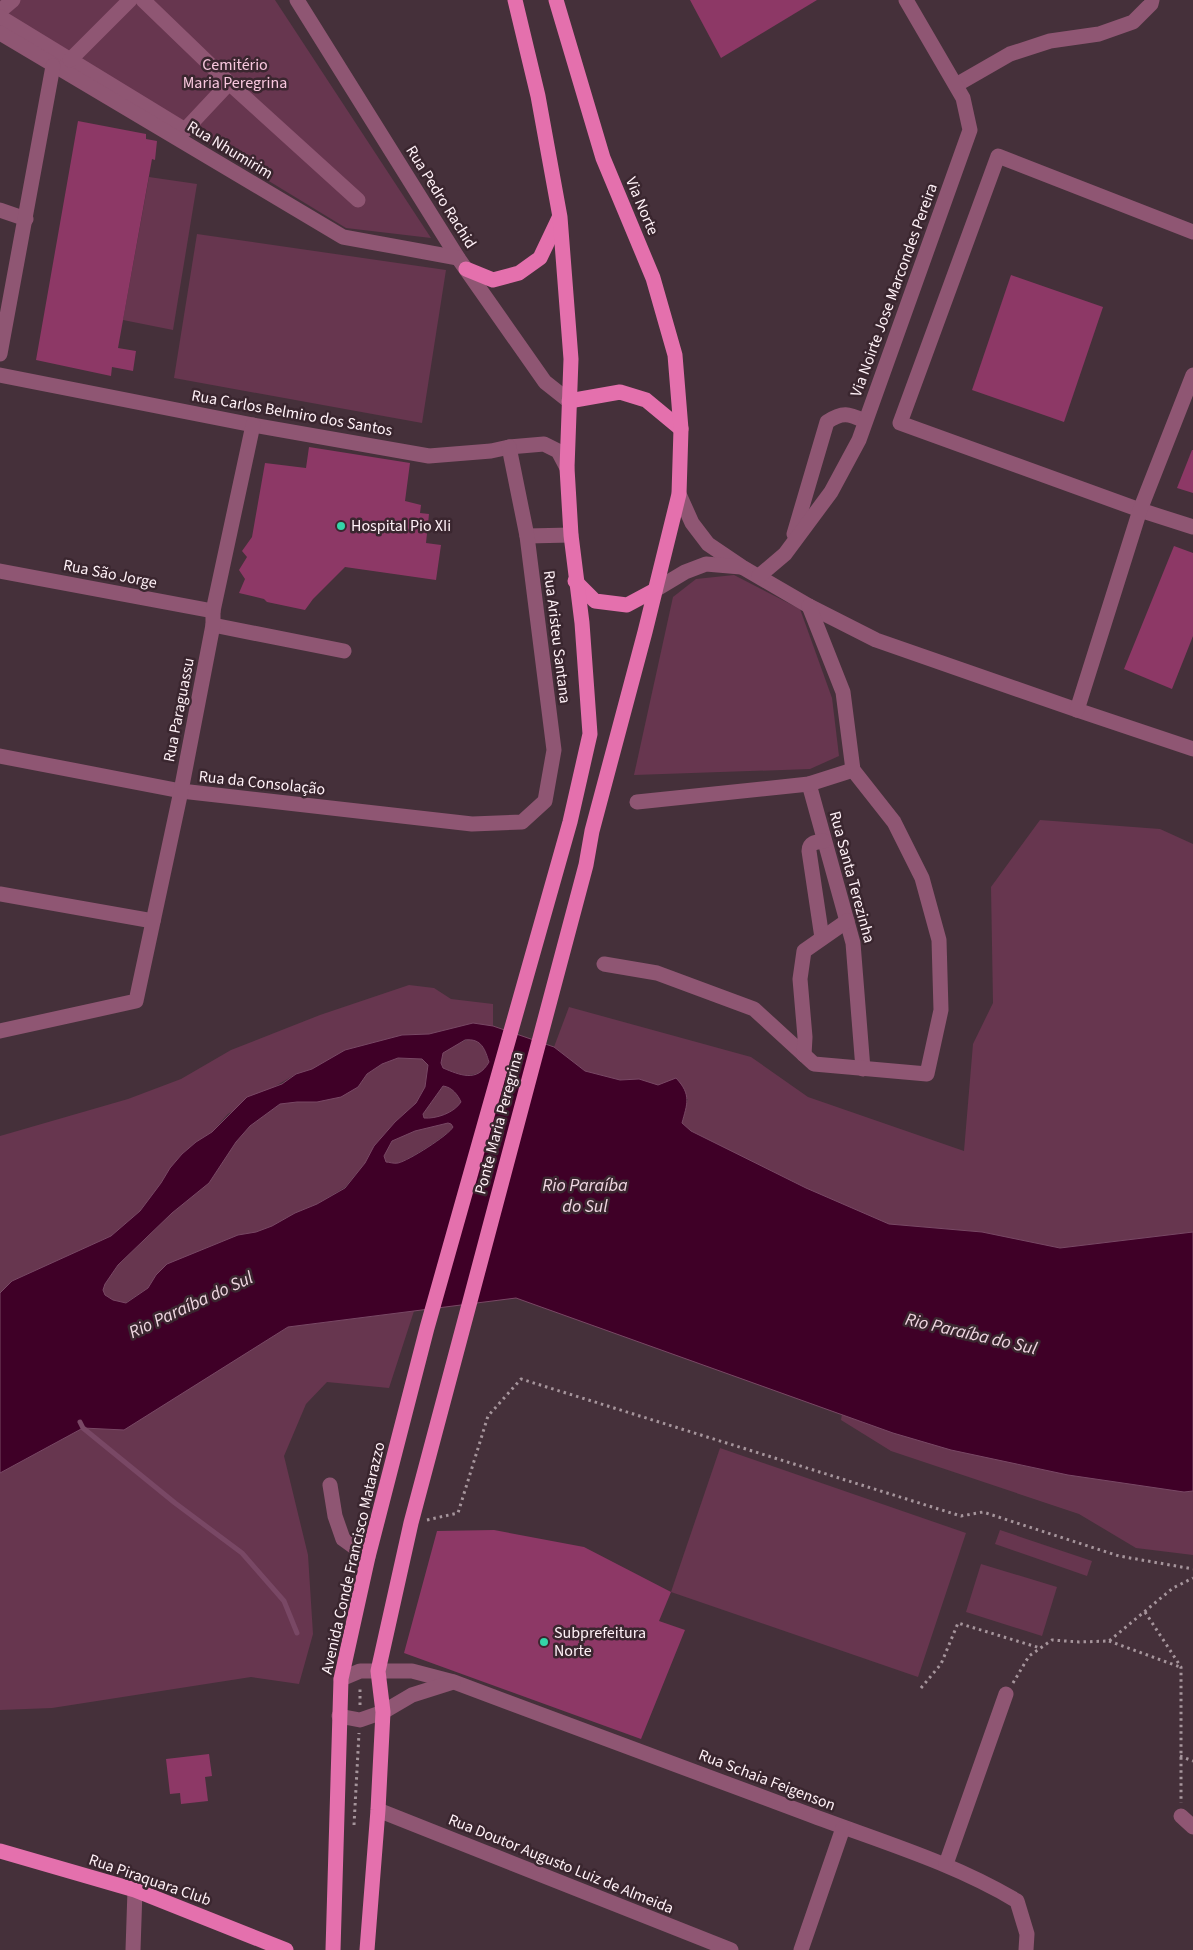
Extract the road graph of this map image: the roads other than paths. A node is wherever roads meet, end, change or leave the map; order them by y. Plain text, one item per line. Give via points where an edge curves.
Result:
1 (13, 0) edge
2 (130, 0) edge
3 (143, 0) edge
4 (297, 0) edge
5 (515, 0) edge
6 (556, 0) edge
7 (906, 0) edge
8 (1152, 0) edge
9 (0, 11) edge
10 (0, 17) edge
11 (0, 33) edge
12 (70, 60) junction
13 (53, 66) junction
14 (228, 83) junction
15 (956, 85) junction
16 (358, 200) dead end
17 (0, 210) edge
18 (560, 216) junction
19 (26, 220) junction
20 (1193, 232) edge
21 (462, 263) junction
22 (0, 354) edge
23 (0, 375) edge
24 (1193, 375) edge
25 (569, 401) junction
26 (865, 421) junction
27 (253, 425) junction
28 (681, 429) junction
29 (509, 447) junction
30 (567, 468) junction
31 (679, 494) junction
32 (1140, 510) junction
33 (1193, 527) edge
34 (571, 535) junction
35 (527, 536) junction
36 (791, 545) junction
37 (742, 567) junction
38 (0, 571) edge
39 (759, 576) junction
40 (576, 581) junction
41 (655, 590) junction
42 (809, 606) junction
43 (213, 618) junction
44 (344, 651) dead end
45 (1077, 710) junction
46 (1193, 749) edge
47 (0, 756) edge
48 (853, 770) junction
49 (809, 784) junction
50 (181, 791) junction
51 (637, 802) dead end
52 (522, 822) joint
53 (824, 841) junction
54 (0, 894) edge
55 (153, 921) junction
56 (847, 921) junction
57 (822, 938) junction
58 (604, 964) dead end
59 (0, 1031) edge
60 (804, 1055) junction
61 (863, 1069) junction
62 (427, 1328) joint
63 (330, 1485) dead end
64 (368, 1557) junction
65 (378, 1671) junction
66 (341, 1679) junction
67 (454, 1682) junction
68 (1006, 1694) road end
69 (383, 1712) junction
70 (339, 1716) junction
71 (378, 1810) junction
72 (1181, 1816) road end
73 (1193, 1827) edge
74 (843, 1828) junction
75 (0, 1851) edge
76 (946, 1864) junction
77 (135, 1890) junction
78 (133, 1950) edge
79 (286, 1950) edge
80 (333, 1950) edge
81 (367, 1950) edge
82 (731, 1950) edge
83 (801, 1950) edge
84 (1026, 1950) edge

1 - 9 street
2 - 12 street
3 - 14 street
4 - 21 street, Rua Pedro Rachid
5 - 18 main road via 538,96
6 - 28 main road, Via Norte via 603,158 653,278 675,355
7 - 15 street, Via Noirte Jose Marcondes Pereira
8 - 15 street via 1133,22 1098,34 1050,41 1010,54
10 - 12 street
11 - 13 street, Rua Nhumirim
12 - 14 street via 186,130
13 - 19 street
13 - 21 street, Rua Nhumirim via 343,237
14 - 16 street
15 - 26 street, Via Noirte Jose Marcondes Pereira via 963,98 970,130
17 - 19 street
18 - 21 main road via 540,258 520,274 493,280
18 - 25 main road via 571,359
19 - 22 street
20 - 32 street via 998,156 900,423
21 - 25 street, Rua Pedro Rachid via 545,382
23 - 27 street, Rua Carlos Belmiro dos Santos
24 - 32 street
25 - 28 main road via 620,392 646,400
25 - 30 main road, Ponte Maria Peregrina
26 - 36 street, Via Noirte Jose Marcondes Pereira via 859,440 831,492
26 - 36 street via 849,414 836,416 827,422
27 - 29 street, Rua Carlos Belmiro dos Santos via 429,456
27 - 43 street, Rua Paraguassu
28 - 31 main road, Via Norte
29 - 30 street, Rua Carlos Belmiro dos Santos via 544,444 558,451
29 - 35 street, Rua Aristeu Santana
30 - 34 main road, Ponte Maria Peregrina
31 - 37 street via 692,523 708,544
31 - 41 main road, Via Norte
32 - 33 street
32 - 45 street
34 - 35 street
34 - 40 main road, Ponte Maria Peregrina
35 - 52 street, Rua Aristeu Santana via 554,750 545,801
36 - 39 street, Via Noirte Jose Marcondes Pereira
37 - 39 street
37 - 41 street via 706,564
38 - 43 street, Rua São Jorge
39 - 42 street
40 - 41 main road via 595,601 627,604
40 - 62 main road, Ponte Maria Peregrina via 590,734 570,822
41 - 65 main road, Ponte Maria Peregrina via 586,865 411,1523
42 - 45 street via 876,640
42 - 48 street via 843,692
43 - 44 street, Rua São Jorge
43 - 50 street, Rua Paraguassu
45 - 46 street
47 - 50 street, Rua da Consolação
48 - 49 street
48 - 61 street via 894,822 922,878 939,940 941,1010 927,1074
49 - 51 street
49 - 53 street, Rua Santa Terezinha
50 - 52 street, Rua da Consolação via 472,824
50 - 55 street, Rua Paraguassu
53 - 56 street, Rua Santa Terezinha
53 - 57 street via 809,847
54 - 55 street
55 - 59 street, Rua Paraguassu via 136,1002
56 - 57 street
56 - 61 street, Rua Santa Terezinha via 853,943
57 - 60 street via 804,951 802,960
58 - 60 street via 657,973 754,1009
60 - 61 street via 814,1064
62 - 64 main road, Avenida Conde Francisco Matarazzo
63 - 64 street via 343,1539
64 - 66 main road, Avenida Conde Francisco Matarazzo
65 - 66 street, Rua Schaia Feigenson via 360,1671
65 - 67 street, Rua Schaia Feigenson via 412,1671
65 - 69 main road
66 - 70 main road, Avenida Conde Francisco Matarazzo
67 - 69 street via 412,1695
67 - 74 street, Rua Schaia Feigenson
68 - 76 street
69 - 70 street via 360,1720
69 - 71 main road
70 - 80 main road, Avenida Conde Francisco Matarazzo
71 - 81 main road
71 - 82 street, Rua Doutor Augusto Luiz de Almeida
72 - 73 street
74 - 76 street, Rua Schaia Feigenson
74 - 83 street
75 - 77 main road, Rua Piraquara Club
76 - 84 street, Rua Schaia Feigenson via 1017,1901 1027,1934
77 - 78 street
77 - 79 main road, Rua Piraquara Club

